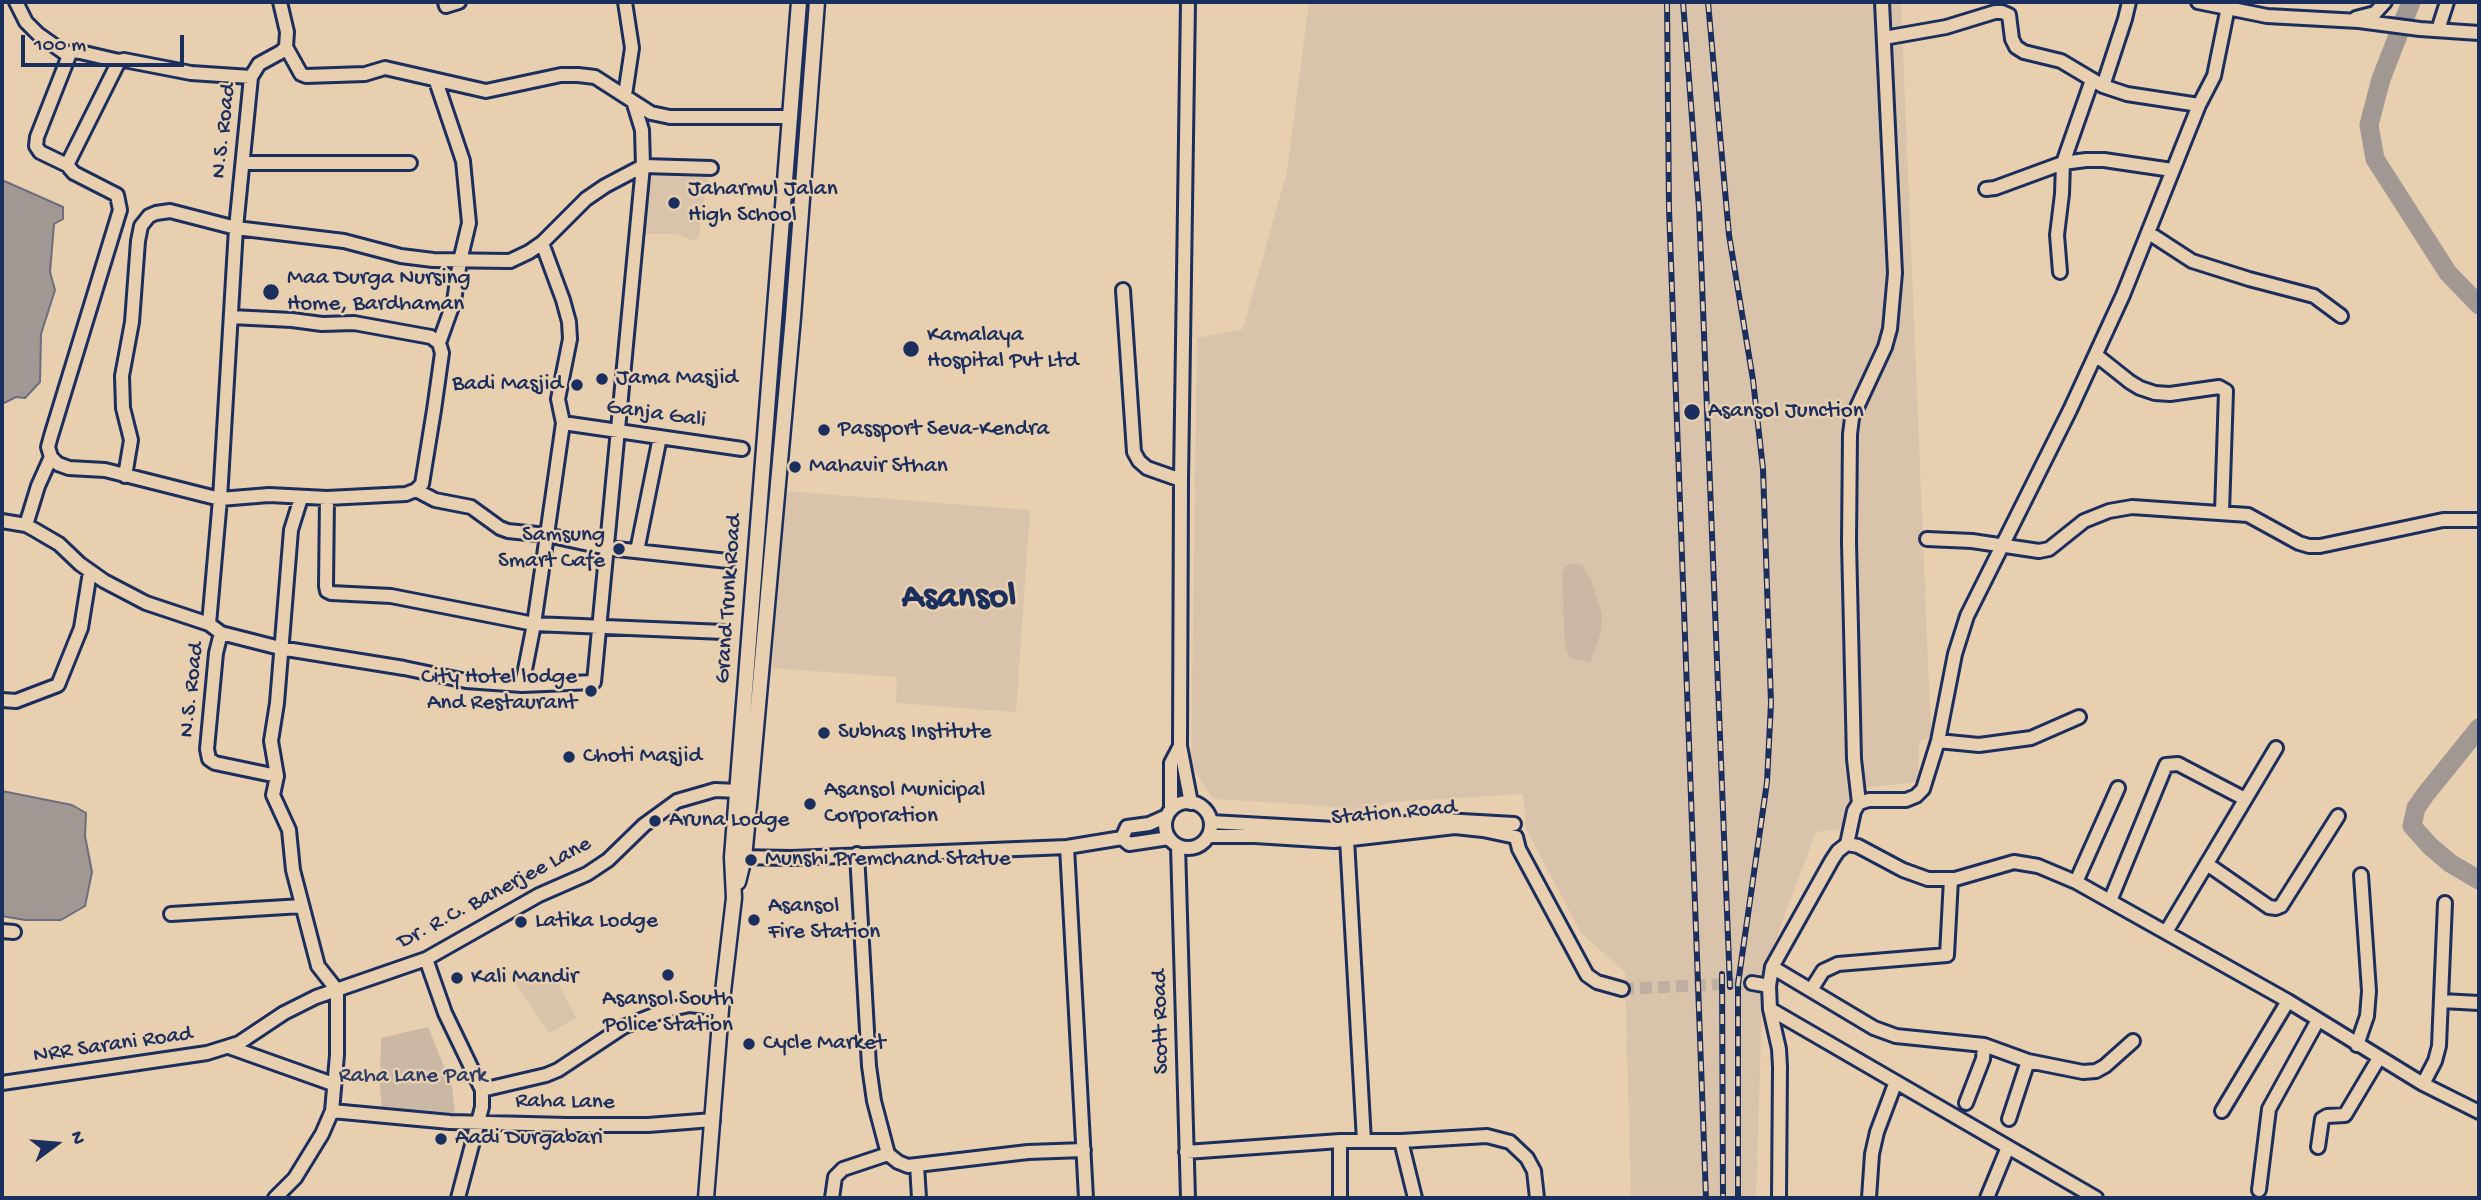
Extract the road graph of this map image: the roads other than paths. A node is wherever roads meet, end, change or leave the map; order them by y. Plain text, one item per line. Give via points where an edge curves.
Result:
1 (16, 2) edge
2 (280, 2) edge
3 (445, 2) edge
4 (458, 2) edge
5 (625, 2) edge
6 (799, 2) edge
7 (817, 2) edge
8 (1188, 2) edge
9 (1882, 2) edge
10 (2129, 2) edge
11 (2197, 2) edge
12 (2385, 2) edge
13 (2447, 2) edge
14 (2228, 6) edge
15 (2353, 21) junction
16 (2438, 30) junction
17 (2479, 33) edge
18 (1884, 38) junction
19 (286, 47) junction
20 (69, 56) junction
21 (119, 61) junction
22 (251, 77) junction
23 (436, 81) junction
24 (2097, 83) junction
25 (630, 100) junction
26 (2199, 105) junction
27 (791, 117) junction
28 (243, 163) junction
29 (410, 163) dead end
30 (2063, 163) junction
31 (67, 165) junction
32 (643, 166) junction
33 (711, 169) dead end
34 (2172, 170) junction
35 (1986, 189) dead end
36 (236, 228) junction
37 (2149, 233) junction
38 (542, 243) junction
39 (460, 261) junction
40 (2060, 272) dead end
41 (1123, 290) dead end
42 (2342, 316) dead end
43 (232, 317) junction
44 (439, 343) junction
45 (2096, 355) junction
46 (563, 423) junction
47 (618, 430) junction
48 (660, 437) junction
49 (742, 449) dead end
50 (51, 457) junction
51 (125, 476) junction
52 (1181, 480) junction
53 (416, 491) junction
54 (301, 498) junction
55 (327, 498) junction
56 (220, 499) junction
57 (2222, 512) junction
58 (2479, 520) edge
59 (2, 521) edge
60 (26, 525) junction
61 (547, 536) junction
62 (1927, 539) dead end
63 (2002, 547) junction
64 (607, 548) junction
65 (637, 551) junction
66 (728, 561) dead end
67 (90, 572) junction
68 (209, 624) junction
69 (534, 624) junction
70 (599, 626) junction
71 (724, 632) dead end
72 (221, 633) junction
73 (280, 648) junction
74 (522, 685) junction
75 (2, 701) edge
76 (2079, 717) dead end
77 (1938, 741) junction
78 (1180, 746) junction
79 (2276, 748) dead end
80 (277, 776) junction
81 (2118, 788) dead end
82 (738, 792) junction
83 (2245, 799) junction
84 (1191, 803) junction
85 (1859, 803) junction
86 (1169, 813) junction
87 (2338, 816) dead end
88 (1210, 822) junction
89 (1515, 830) junction
90 (1208, 836) junction
91 (1122, 838) junction
92 (1347, 839) junction
93 (1174, 842) junction
94 (1847, 844) junction
95 (1067, 847) junction
96 (857, 854) junction
97 (738, 858) junction
98 (2207, 864) junction
99 (2361, 875) dead end
100 (1951, 879) junction
101 (2076, 882) junction
102 (2110, 901) junction
103 (2445, 903) dead end
104 (302, 906) junction
105 (171, 914) dead end
106 (2166, 932) junction
107 (426, 959) junction
108 (1772, 967) junction
109 (1752, 984) tunnel mouth
110 (1769, 986) junction
111 (1622, 989) tunnel mouth
112 (337, 990) junction
113 (1811, 990) junction
114 (2288, 1001) junction
115 (2442, 1001) junction
116 (2479, 1003) edge
117 (721, 1009) junction
118 (1770, 1009) junction
119 (2318, 1020) junction
120 (2133, 1041) dead end
121 (1984, 1045) junction
122 (2357, 1045) junction
123 (229, 1047) junction
124 (2379, 1058) junction
125 (2028, 1061) junction
126 (2, 1083) edge
127 (333, 1084) junction
128 (1895, 1084) junction
129 (2423, 1084) junction
130 (482, 1090) junction
131 (1966, 1103) dead end
132 (332, 1111) junction
133 (2222, 1111) dead end
134 (2479, 1112) edge
135 (2009, 1119) dead end
136 (713, 1120) junction
137 (479, 1122) junction
138 (1340, 1141) junction
139 (1364, 1141) junction
140 (1401, 1141) junction
141 (2008, 1147) junction
142 (2318, 1147) dead end
143 (1084, 1150) junction
144 (1186, 1152) junction
145 (888, 1154) junction
146 (917, 1164) junction
147 (2068, 1182) junction
148 (2259, 1190) dead end
149 (275, 1198) edge
150 (458, 1198) edge
151 (706, 1198) edge
152 (832, 1198) edge
153 (919, 1198) edge
154 (1086, 1198) edge
155 (1188, 1198) edge
156 (1340, 1198) edge
157 (1415, 1198) edge
158 (1537, 1198) edge
159 (1779, 1198) edge
160 (1869, 1198) edge
161 (1987, 1198) edge
162 (2070, 1198) edge
163 (2096, 1198) edge

1 - 20 street via 26,22
2 - 19 street
3 - 4 street via 446,6
5 - 25 street via 632,48
6 - 27 main road, Grand Trunk Road
7 - 97 main road via 793,317
8 - 52 street
9 - 18 street
10 - 24 street
11 - 14 street
12 - 15 street via 2375,13
13 - 16 street
14 - 15 street via 2267,16
14 - 26 street via 2214,76
15 - 16 street
16 - 17 street
18 - 24 street via 2002,12 2009,15 2016,47 2061,61
18 - 85 street via 1893,313 1885,347 1850,434 1854,759
19 - 22 street, N.S. Road via 259,64
19 - 23 street via 306,76 365,74 386,68
20 - 21 street via 74,51
20 - 31 street via 36,146
21 - 22 street
21 - 31 street
22 - 28 street, N.S. Road
23 - 25 street via 486,91 578,75 595,77
23 - 39 street via 463,161 469,223
24 - 26 street via 2140,97
24 - 30 street
25 - 27 street via 651,113 670,117
25 - 32 street via 642,130
26 - 34 street
27 - 82 main road, Grand Trunk Road
28 - 29 street
28 - 36 street, N.S. Road
30 - 34 street via 2104,159
30 - 35 street
30 - 40 street via 2057,235
31 - 50 street via 117,195 120,210 51,436
32 - 33 street
32 - 38 street via 586,198
32 - 47 street
34 - 37 street
36 - 39 street via 344,240 401,256
36 - 43 street, N.S. Road
36 - 51 street via 170,211 149,216 141,226 121,391 131,440
37 - 42 street via 2192,261 2314,296
37 - 45 street
38 - 39 street via 510,261
38 - 46 street via 569,322 569,353 558,399
39 - 44 street via 454,301
41 - 52 street via 1135,453 1147,468
43 - 44 street via 354,323 431,337
43 - 56 street, N.S. Road
44 - 53 street via 442,353 430,435 422,484
45 - 57 street via 2130,382 2155,393 2219,387 2226,391
45 - 63 street
46 - 47 street, Ganja Gali
46 - 61 street
47 - 48 street, Ganja Gali
47 - 64 street
48 - 49 street, Ganja Gali
48 - 65 street
50 - 51 street via 69,468
50 - 60 street
51 - 56 street
52 - 78 street
53 - 55 street
53 - 61 street via 471,507 508,531
54 - 55 street
54 - 56 street
54 - 73 street via 291,530
55 - 69 street via 327,591 391,596
56 - 68 street, N.S. Road
57 - 58 street via 2248,515 2309,546 2443,520
57 - 63 street via 2120,508 2075,526 2049,550
59 - 60 street
60 - 67 street via 59,544
61 - 64 street
61 - 69 street
62 - 63 street
63 - 77 street via 1966,615
64 - 65 street
64 - 70 street
65 - 66 street
67 - 68 street via 146,603
67 - 75 street via 81,628 58,685 16,701
68 - 72 street, N.S. Road
69 - 70 street
69 - 74 street
70 - 71 street
70 - 74 street via 594,682
72 - 73 street
72 - 80 street, N.S. Road via 208,730 209,759
73 - 74 street via 466,681
73 - 80 street via 271,741
76 - 77 street via 2031,738 1979,745
77 - 85 street via 1923,789 1916,796
78 - 84 street
78 - 86 street via 1171,763
79 - 83 street
80 - 104 street via 273,795 289,830
81 - 101 street
82 - 97 main road, Grand Trunk Road
82 - 107 street, Dr. R.C. Banerjee Lane via 715,790 677,801 587,874 529,900
83 - 98 street
83 - 102 street via 2178,764 2166,765
84 - 86 street via 1177,805
84 - 88 street via 1204,809
85 - 94 street
86 - 91 street via 1149,824 1128,827
86 - 93 street via 1166,832
87 - 98 street via 2276,908
88 - 89 street, Station Road via 1334,829 1444,820
88 - 90 street
89 - 92 street, Station Road via 1455,828
89 - 111 street via 1519,849 1587,975
90 - 92 street, Station Road
90 - 93 street via 1189,848
91 - 93 street via 1129,844
91 - 95 street
92 - 139 street
93 - 144 street, Scott Road
94 - 100 street via 1928,879
94 - 108 street via 1832,860
95 - 96 street
95 - 143 street
96 - 97 street
96 - 145 street via 869,1066
97 - 117 main road, Grand Trunk Road
98 - 106 street
99 - 122 street via 2370,991
100 - 101 street via 2014,862 2038,866
100 - 113 street via 1947,955 1838,964 1823,971
101 - 102 street
102 - 106 street
103 - 115 street
104 - 105 street
104 - 112 street via 318,966
106 - 114 street
107 - 112 street, Dr. R.C. Banerjee Lane
107 - 130 street via 445,1013
108 - 110 street
108 - 113 street
109 - 110 street
110 - 118 street
112 - 123 street, NRR Sarani Road via 284,1013
112 - 127 street
113 - 121 street via 1885,1033
114 - 119 street
114 - 133 street
115 - 116 street
115 - 129 street via 2437,1054
117 - 130 street via 690,1005 666,1010 623,1027 558,1070
117 - 136 main road, Grand Trunk Road
118 - 128 street
118 - 159 street via 1780,1067
119 - 122 street
119 - 148 street via 2269,1109
120 - 125 street via 2096,1071
121 - 125 street
121 - 131 street
122 - 124 street
123 - 126 street, NRR Sarani Road
123 - 127 street
124 - 129 street
124 - 142 street via 2346,1115 2322,1119
125 - 135 street
127 - 132 street
128 - 141 street
128 - 160 street via 1877,1132
129 - 134 street
130 - 137 street
132 - 137 street, Raha Lane
132 - 149 street via 295,1178
136 - 137 street, Raha Lane via 587,1126
136 - 151 main road, Grand Trunk Road
137 - 150 street
138 - 139 street
138 - 144 street
138 - 156 street
139 - 140 street
140 - 157 street
140 - 158 street via 1487,1136 1510,1142 1534,1171
141 - 147 street
141 - 161 street
143 - 146 street
143 - 154 street
144 - 155 street, Scott Road
145 - 146 street via 908,1166
145 - 152 street via 843,1169 835,1177
146 - 153 street
147 - 162 street
147 - 163 street

